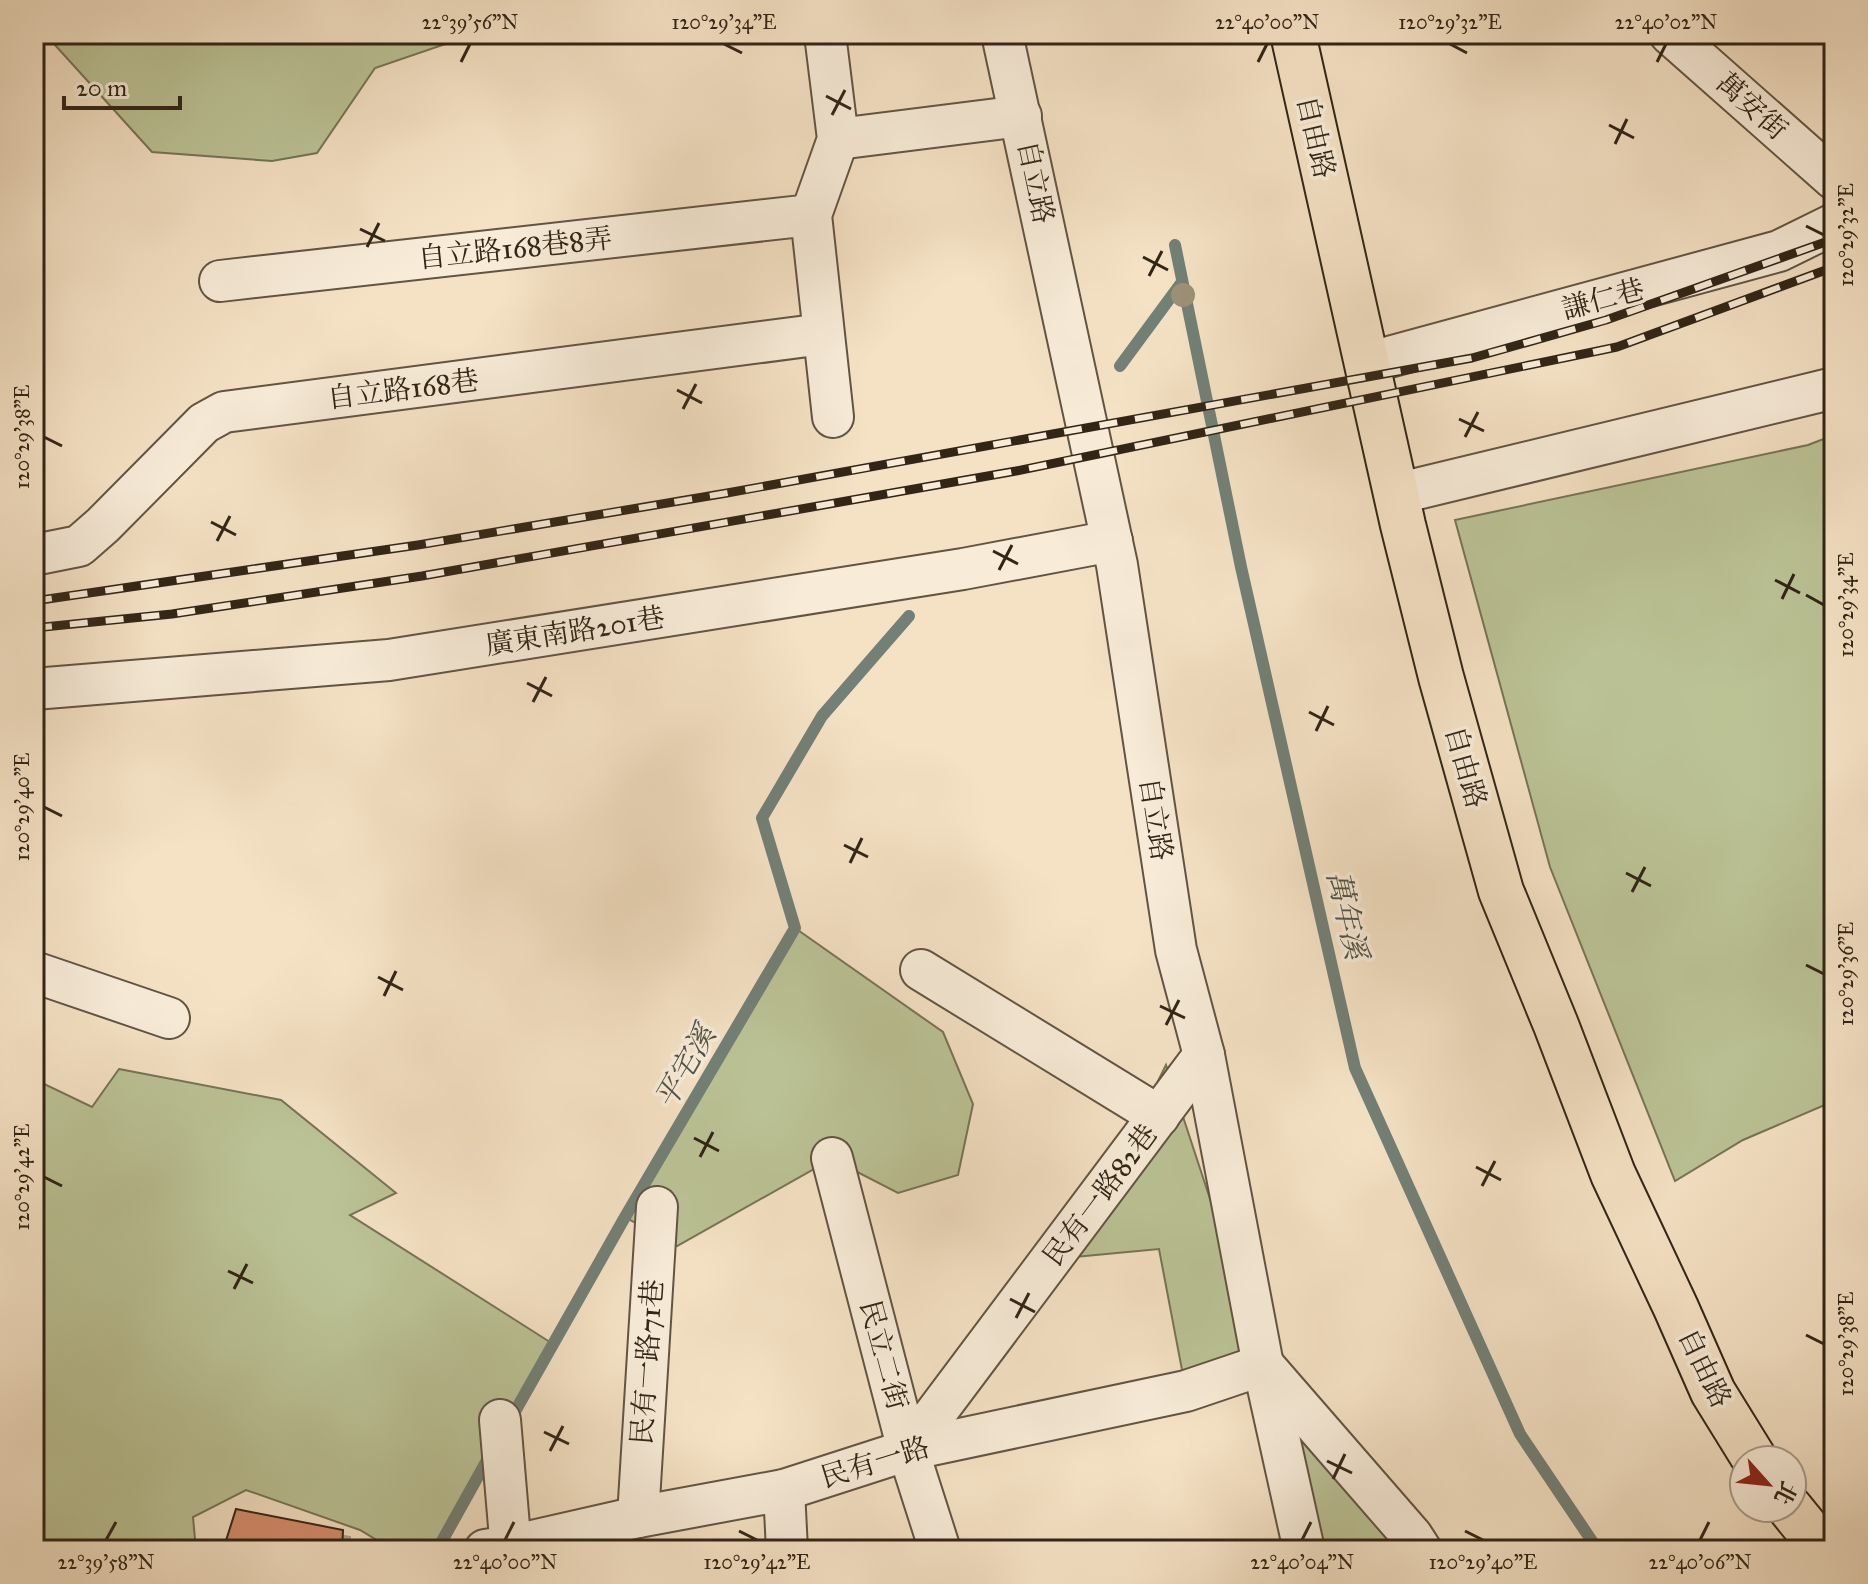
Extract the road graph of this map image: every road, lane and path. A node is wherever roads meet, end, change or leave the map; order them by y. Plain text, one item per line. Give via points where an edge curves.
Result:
1 (825, 34) edge
2 (1002, 34) edge
3 (1293, 34) edge
4 (1670, 34) edge
5 (1021, 116) junction
6 (838, 139) junction
7 (1834, 179) edge
8 (811, 215) junction
9 (1834, 224) edge
10 (220, 281) dead end
11 (823, 334) junction
12 (1367, 363) junction
13 (1834, 388) edge
14 (833, 417) dead end
15 (1396, 494) junction
16 (1112, 541) junction
17 (34, 555) edge
18 (34, 689) edge
19 (921, 970) dead end
20 (34, 972) edge
21 (169, 1018) dead end
22 (1204, 1055) junction
23 (1159, 1116) junction
24 (832, 1158) dead end
25 (657, 1207) dead end
26 (1263, 1365) junction
27 (500, 1420) dead end
28 (1745, 1444) edge
29 (908, 1450) junction
30 (784, 1490) junction
31 (638, 1517) junction
32 (1803, 1524) edge
33 (502, 1549) edge
34 (787, 1550) edge
35 (940, 1550) edge
36 (1304, 1550) edge
37 (1421, 1550) edge
38 (1824, 1550) edge

1 - 6 street
2 - 5 street, 自立路
3 - 12 main road, 自由路
4 - 7 street, 萬安街
5 - 6 street
5 - 16 street, 自立路
6 - 8 street
8 - 10 street, 自立路168巷8弄
8 - 11 street
9 - 12 street, 謙仁巷 via 1779,251
11 - 14 street
11 - 17 street, 自立路168巷 via 224,412 204,423 79,546
12 - 15 main road, 自由路
13 - 15 street
15 - 28 main road, 自由路 via 1501,891 1613,1174 1713,1392
16 - 18 street, 廣東南路201巷 via 389,660
16 - 22 street, 自立路 via 1176,950
19 - 23 street
20 - 21 street
22 - 23 street, 民有一路82巷
22 - 26 street, 自立路
23 - 29 street, 民有一路82巷
24 - 29 street, 民立二街
25 - 31 street, 民有一路71巷
26 - 29 street, 民有一路 via 1186,1391
26 - 36 street, 自立路
26 - 37 street
27 - 33 street
29 - 30 street, 民有一路
29 - 35 street, 民立二街
30 - 31 street, 民有一路
30 - 34 street
31 - 33 street, 民有一路
32 - 38 main road

